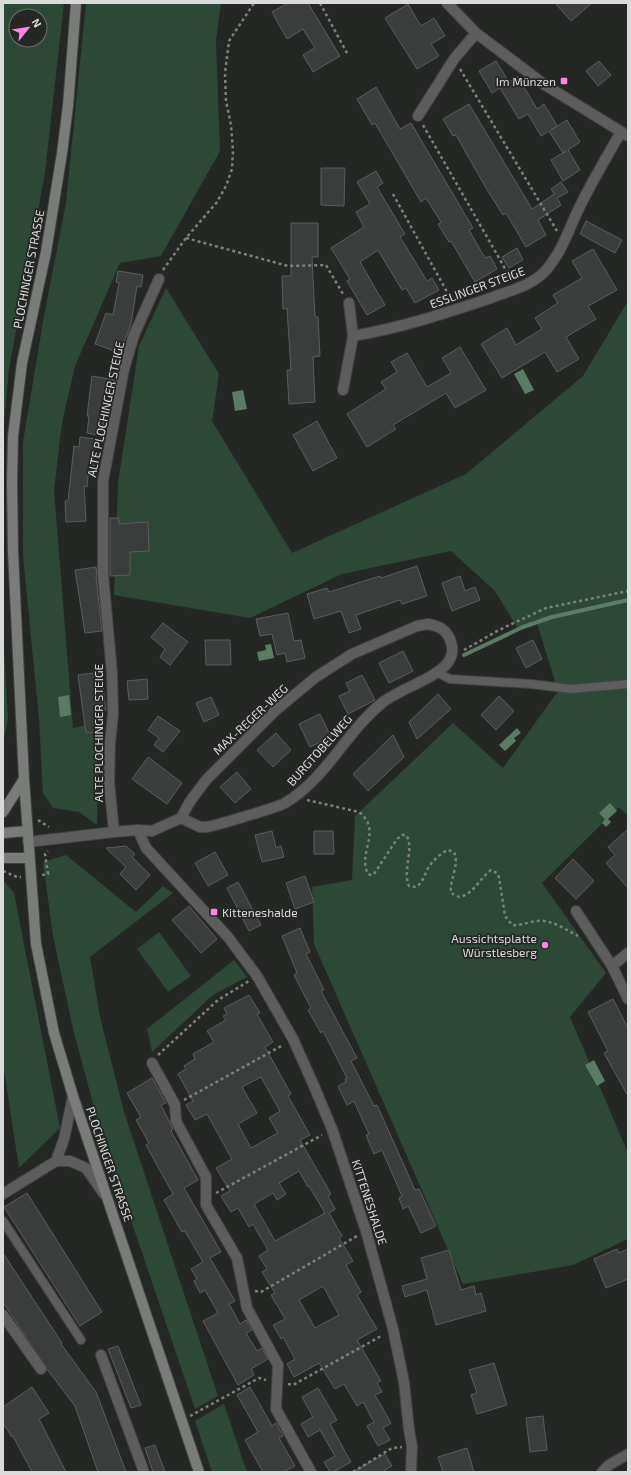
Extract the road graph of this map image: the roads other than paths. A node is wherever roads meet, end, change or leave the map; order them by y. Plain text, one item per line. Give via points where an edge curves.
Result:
1 (76, 3) edge
2 (447, 3) edge
3 (476, 33) junction
4 (418, 116) road end
5 (624, 134) edge
6 (159, 279) road end
7 (349, 303) road end
8 (353, 336) junction
9 (343, 390) dead end
10 (452, 652) joint
11 (436, 672) junction
12 (628, 684) edge
13 (24, 779) junction
14 (3, 812) edge
15 (181, 818) junction
16 (138, 830) junction
17 (114, 832) junction
18 (3, 833) edge
19 (27, 837) junction
20 (3, 858) edge
21 (29, 858) junction
22 (576, 911) dead end
23 (628, 953) edge
24 (612, 966) junction
25 (628, 999) edge
26 (152, 1063) road end
27 (72, 1096) junction
28 (56, 1161) junction
29 (3, 1194) edge
30 (107, 1199) junction
31 (3, 1221) edge
32 (3, 1315) edge
33 (81, 1340) dead end
34 (101, 1355) dead end
35 (41, 1369) dead end
36 (628, 1454) edge
37 (144, 1472) edge
38 (198, 1472) edge
39 (311, 1472) edge
40 (411, 1472) edge
41 (602, 1472) edge

1 - 13 main road, PLOCHINGER STRASSE via 62,153 46,252 22,363 13,436 13,552
2 - 3 street
3 - 4 street via 454,58
3 - 5 street via 544,85
5 - 8 street, ESSLINGER STEIGE via 580,206 564,244 537,279 457,310 390,330
6 - 17 street, ALTE PLOCHINGER STEIGE via 134,335 124,369 103,481 103,574 113,714 109,781
7 - 8 street
8 - 9 street
10 - 11 street, BURGTOBELWEG via 448,663
10 - 15 street, MAX-REGER-WEG via 449,637 443,630 428,624 417,626 352,654 316,678 275,711 206,780
11 - 12 lane via 450,679 572,689
11 - 15 street, BURGTOBELWEG via 382,702 312,782 284,804 207,827 200,827
13 - 14 main road
13 - 19 main road, PLOCHINGER STRASSE
15 - 16 street via 152,831
16 - 17 street
16 - 40 street, KITTENESHALDE via 146,848 228,937 257,976 292,1039 314,1086 332,1129 366,1231 394,1329 412,1446
17 - 19 street
18 - 19 main road
19 - 21 main road, PLOCHINGER STRASSE
20 - 21 main road
21 - 27 main road, PLOCHINGER STRASSE via 36,944 54,1033
22 - 24 street
23 - 24 street
24 - 25 street
26 - 39 street via 175,1105 176,1121 206,1177 206,1205 237,1258 247,1308 278,1365 276,1409
27 - 28 street via 64,1140
27 - 30 main road, PLOCHINGER STRASSE
28 - 29 street
28 - 30 street via 70,1161 86,1168
30 - 38 main road, PLOCHINGER STRASSE
31 - 33 lane
32 - 35 street
34 - 37 street
36 - 41 street via 609,1464

